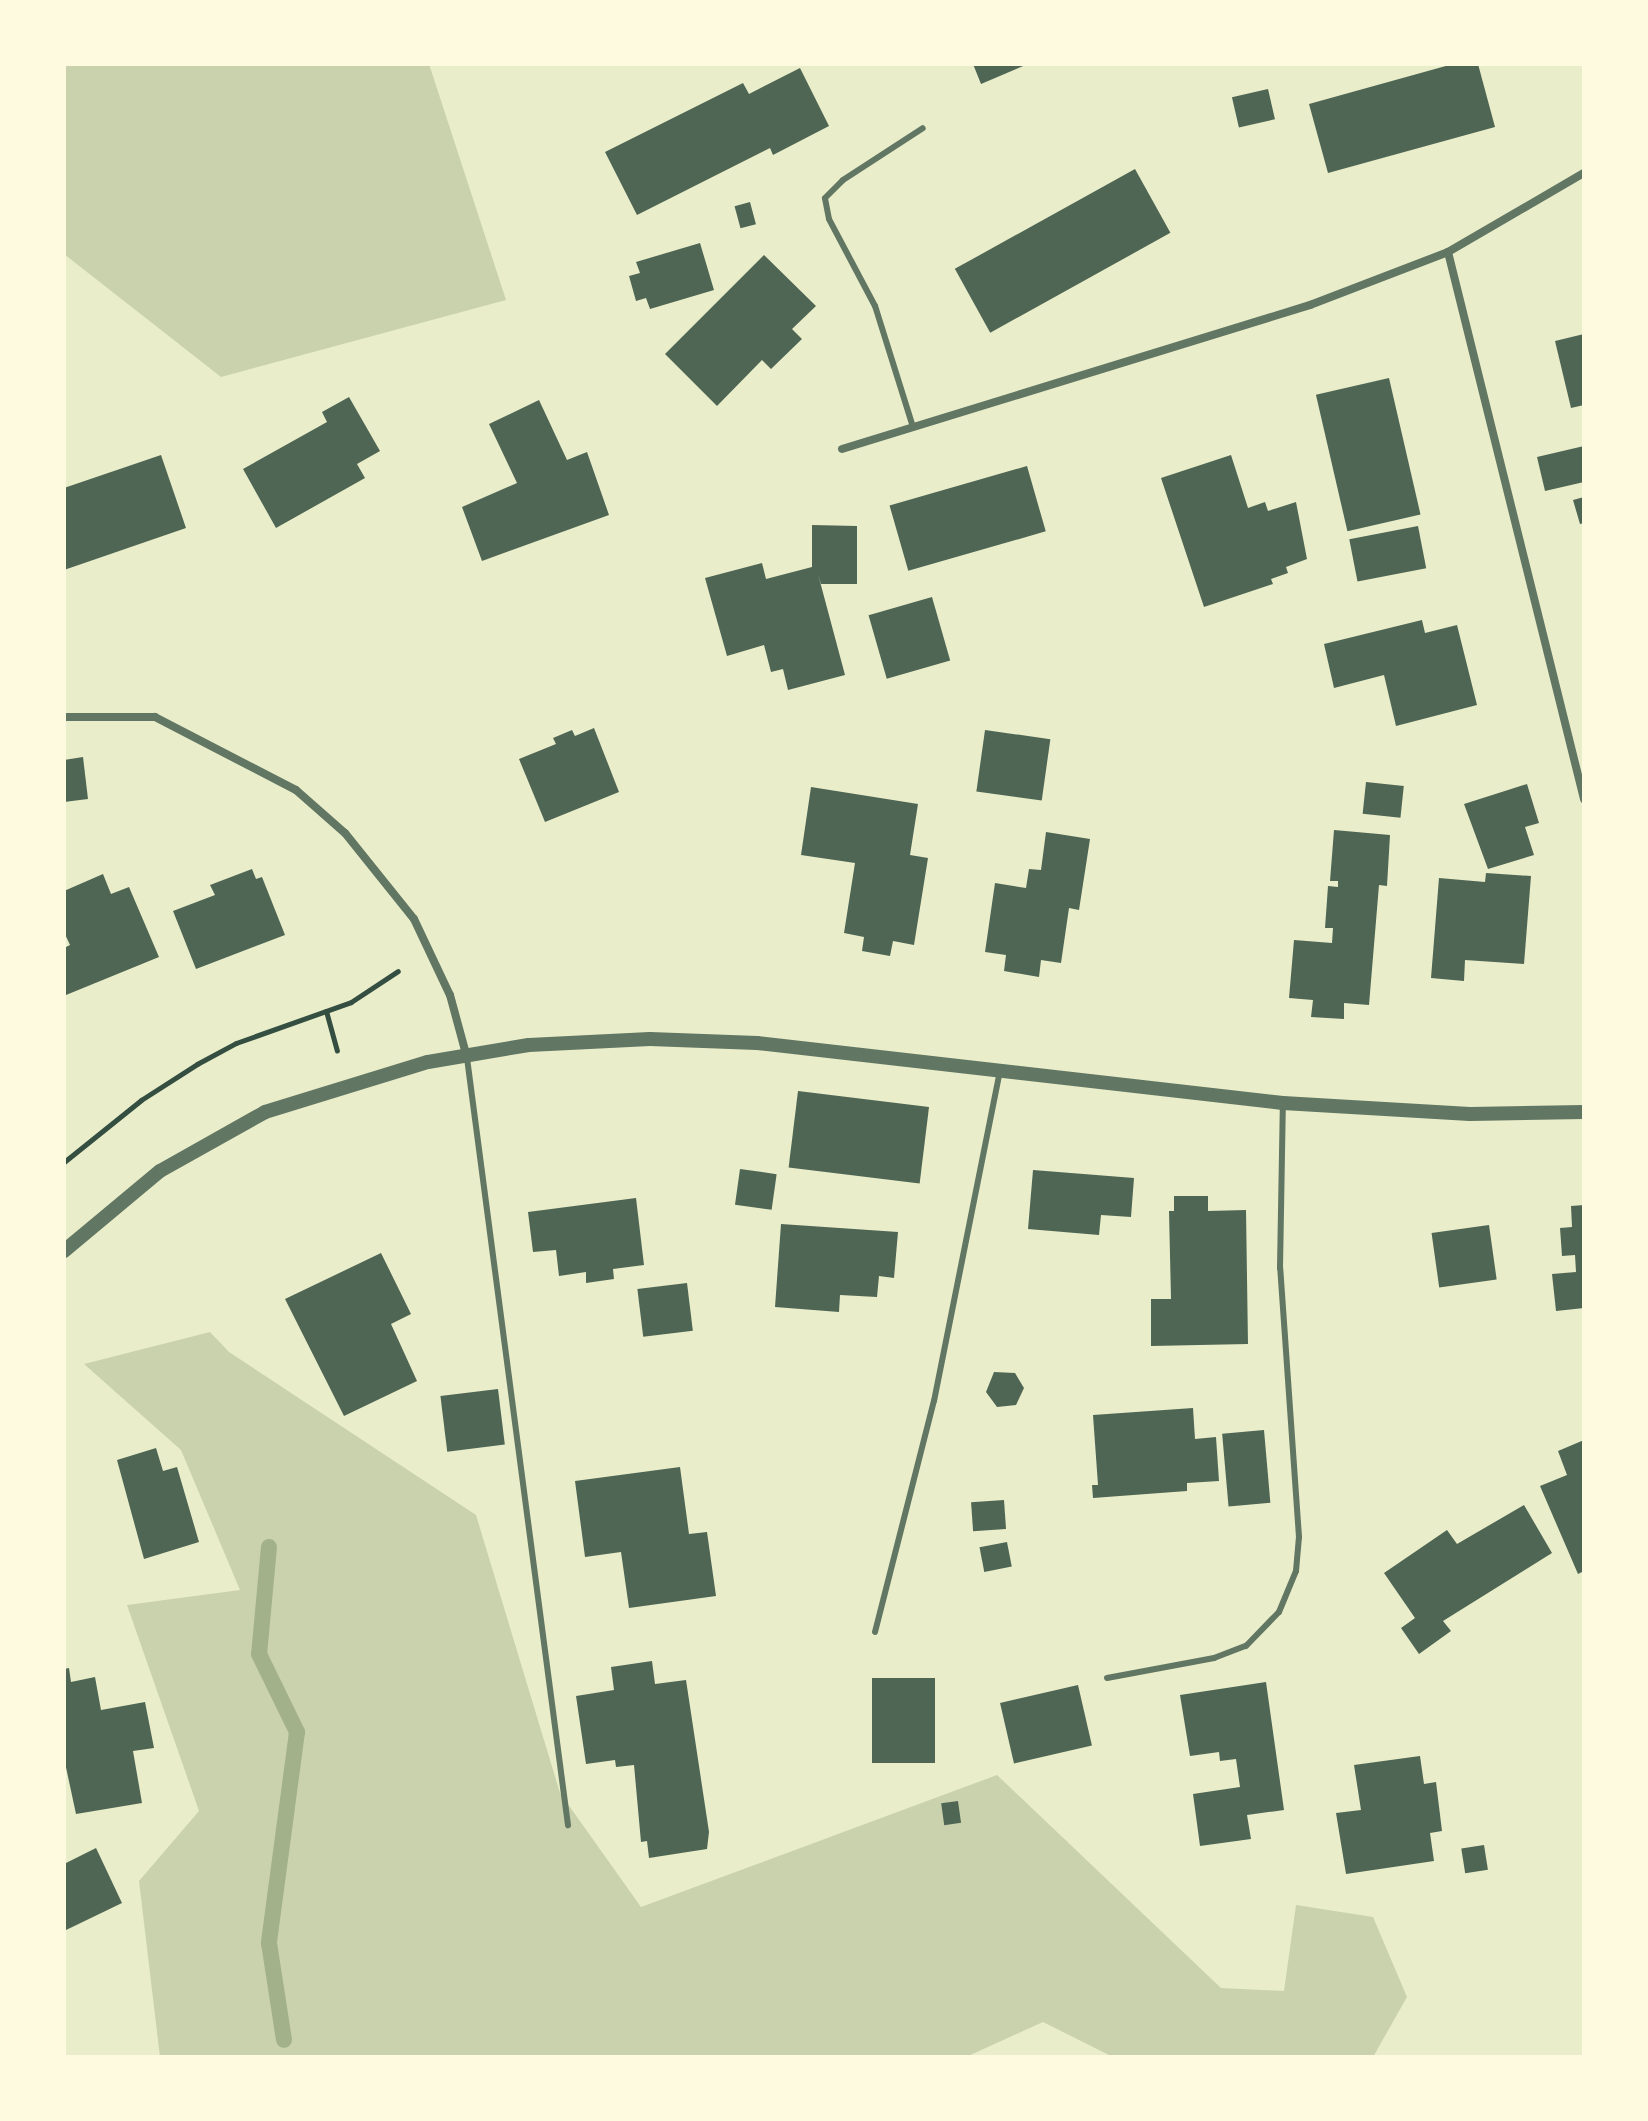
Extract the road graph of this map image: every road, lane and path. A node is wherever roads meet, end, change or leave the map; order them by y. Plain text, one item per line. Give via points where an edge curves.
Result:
1 (923, 128) dead end
2 (1584, 173) edge
3 (1448, 252) junction
4 (913, 427) junction
5 (842, 449) dead end
6 (64, 717) edge
7 (1584, 799) edge
8 (398, 971) dead end
9 (326, 1011) junction
10 (337, 1051) dead end
11 (466, 1054) junction
12 (1001, 1068) junction
13 (1283, 1103) junction
14 (1584, 1112) edge
15 (64, 1162) edge
16 (64, 1251) edge
17 (875, 1632) dead end
18 (1107, 1678) dead end
19 (568, 1825) dead end

1 - 4 lane via 843,180 825,198 829,219 875,306
2 - 3 street
3 - 4 street via 1310,305
3 - 7 street
4 - 5 street
6 - 11 street via 155,717 296,790 345,833 414,919 450,995
8 - 9 path via 351,1002
9 - 10 path
9 - 15 path via 236,1043 197,1064 141,1100
11 - 12 street via 592,1041 709,1040
11 - 16 street via 303,1096 231,1127 160,1171
11 - 19 lane
12 - 13 street
12 - 17 lane via 934,1401
13 - 14 street via 1470,1114
13 - 18 lane via 1280,1268 1299,1537 1296,1571 1279,1612 1246,1646 1214,1658

